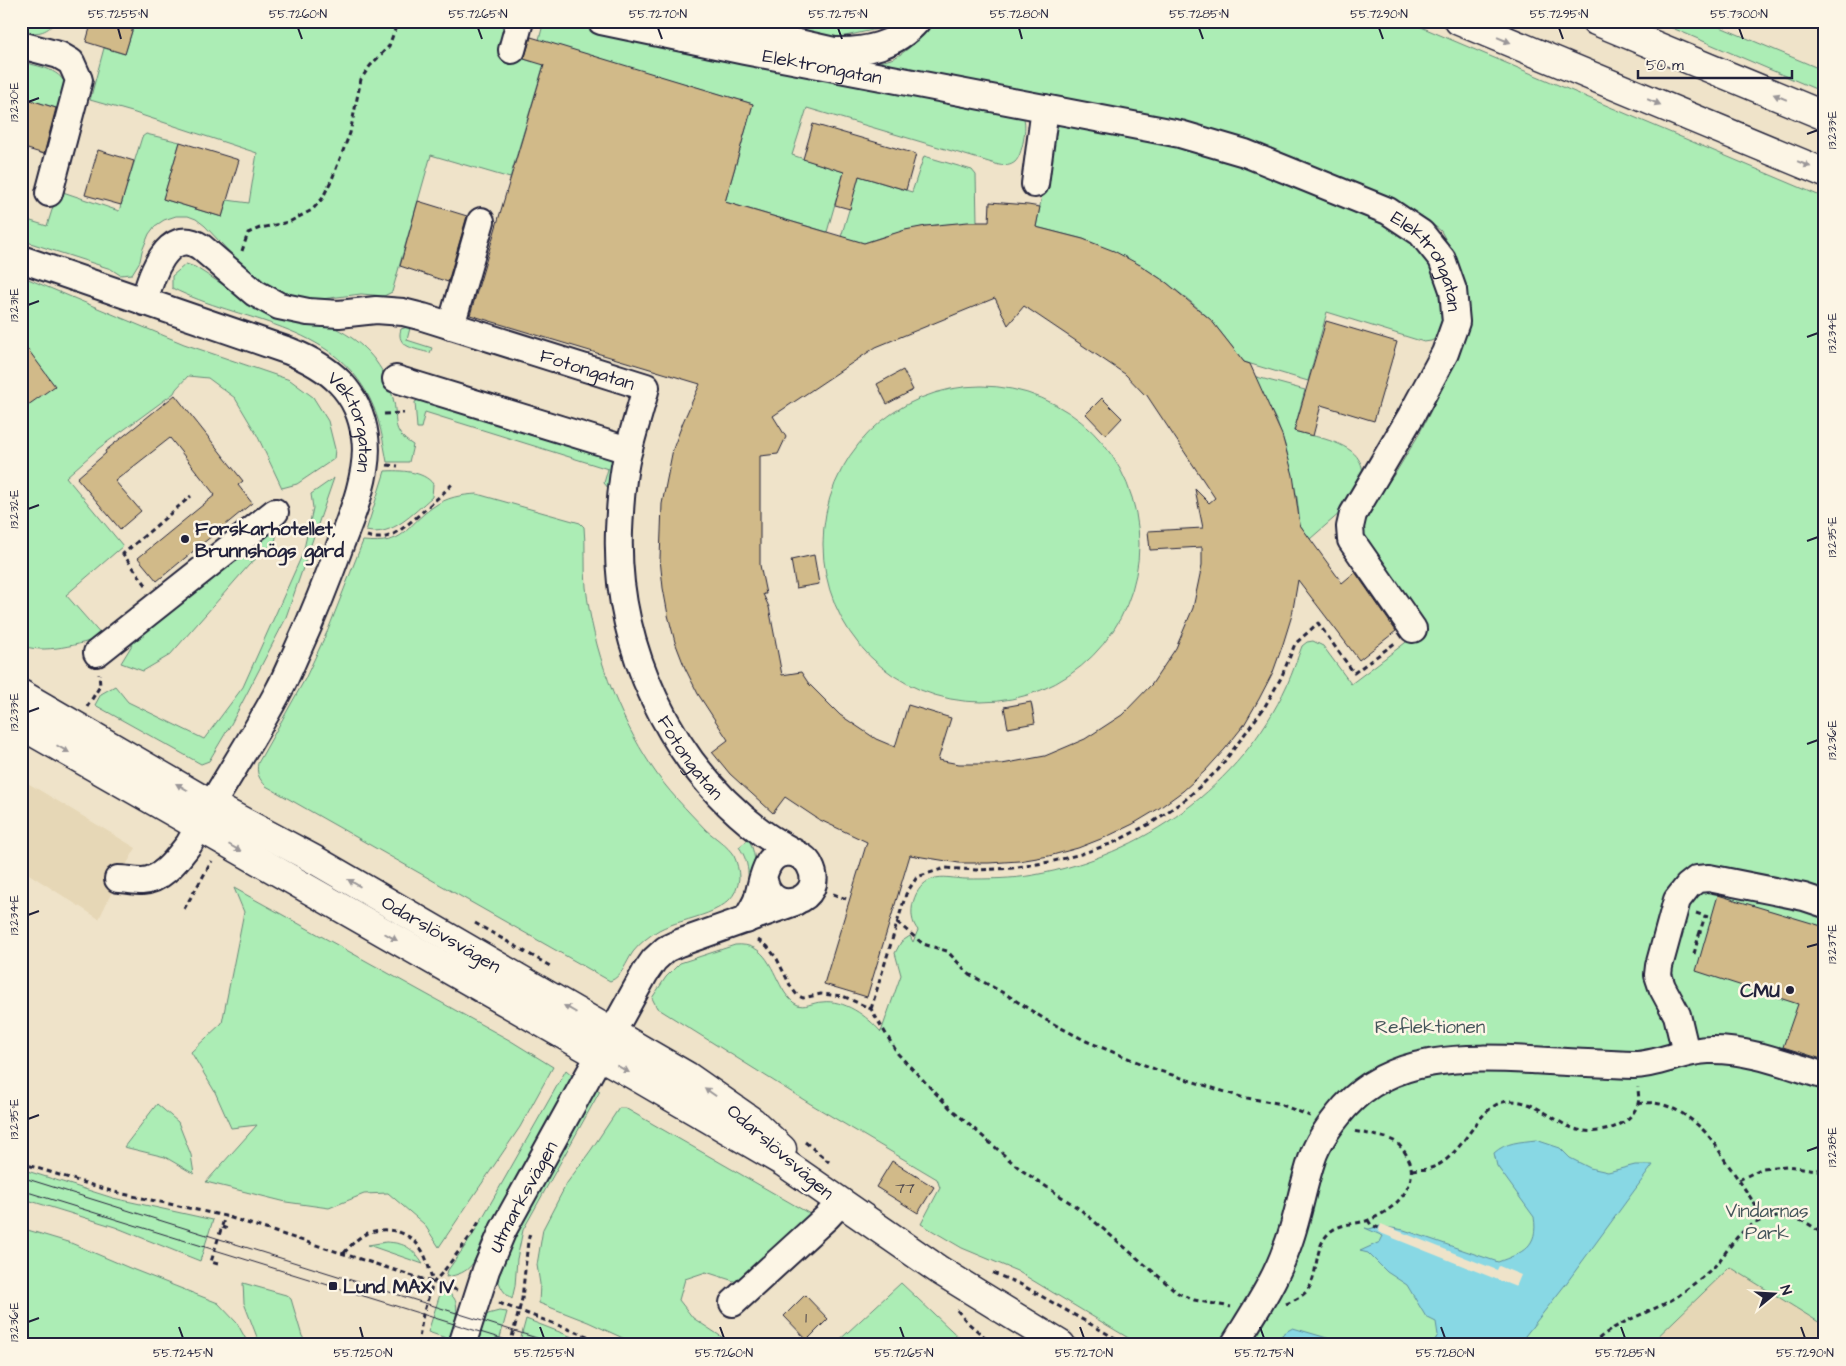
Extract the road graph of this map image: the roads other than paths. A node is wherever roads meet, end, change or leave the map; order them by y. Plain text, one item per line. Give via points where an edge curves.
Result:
1 (520, 21) edge
2 (602, 21) edge
3 (702, 21) edge
4 (917, 21) edge
5 (1459, 21) edge
6 (1596, 21) edge
7 (21, 45) edge
8 (512, 50) dead end
9 (1046, 108) junction
10 (1825, 116) edge
11 (1825, 173) edge
12 (1035, 184) dead end
13 (50, 193) dead end
14 (481, 221) dead end
15 (21, 259) edge
16 (144, 302) junction
17 (451, 326) junction
18 (396, 379) dead end
19 (628, 450) junction
20 (275, 512) dead end
21 (1413, 629) road end
22 (97, 654) road end
23 (21, 694) edge
24 (21, 725) edge
25 (205, 816) junction
26 (752, 825) junction
27 (800, 856) junction
28 (764, 875) junction
29 (118, 879) dead end
30 (796, 902) junction
31 (1825, 904) edge
32 (749, 927) junction
33 (606, 1044) junction
34 (1686, 1053) junction
35 (1825, 1076) edge
36 (841, 1202) junction
37 (733, 1303) dead end
38 (462, 1345) edge
39 (1061, 1345) edge
40 (1234, 1345) edge

1 - 8 street
2 - 9 street, Elektrongatan
3 - 4 street via 834,51 856,52 889,42 904,34
5 -> 11 main road
10 -> 6 main road
7 - 13 street via 59,55 71,62 79,80
9 - 12 street
9 - 21 street, Elektrongatan via 1180,134 1245,153 1388,211 1421,233 1442,259 1453,290 1456,322 1445,353 1353,514 1350,528 1351,540 1360,556
14 - 17 street
15 - 16 street, Vektorgatan
16 - 17 street, Fotongatan via 163,254 184,242 197,244 262,298 289,309 339,314 376,310 403,312
16 - 25 street, Vektorgatan via 289,351 322,366 339,380 352,399 365,436 362,477 324,591 280,689
17 - 19 street, Fotongatan via 646,387
18 - 19 street
19 - 26 street, Fotongatan via 619,550 625,604 637,656 660,711 680,743 703,774
20 - 22 street
25 -> 23 main road, Odarslövsvägen
24 -> 25 main road, Odarslövsvägen
25 - 29 street, Vektorgatan via 189,844 159,876 144,881
25 - 33 main road, Odarslövsvägen via 315,860
26 - 27 street, Fotongatan
26 - 28 street, Fotongatan via 760,843
27 - 28 street, Fotongatan via 781,854 769,862
27 - 30 street, Fotongatan via 810,866 813,880 807,894
28 - 30 street, Fotongatan via 766,889 772,897 781,902
28 - 32 street, Fotongatan
30 - 32 street
31 - 34 street via 1709,878 1697,879 1688,886 1677,900 1658,975 1677,1015
32 - 33 street via 678,943 660,954 645,973
33 - 36 main road, Odarslövsvägen via 687,1076 753,1122
33 - 38 street, Utmarksvägen via 503,1230
34 - 35 street via 1709,1050 1746,1053
34 - 40 street via 1638,1065 1461,1058 1412,1066 1372,1084 1345,1107 1320,1142 1312,1158 1287,1248
36 - 37 street
36 - 39 main road, Odarslövsvägen via 939,1270

